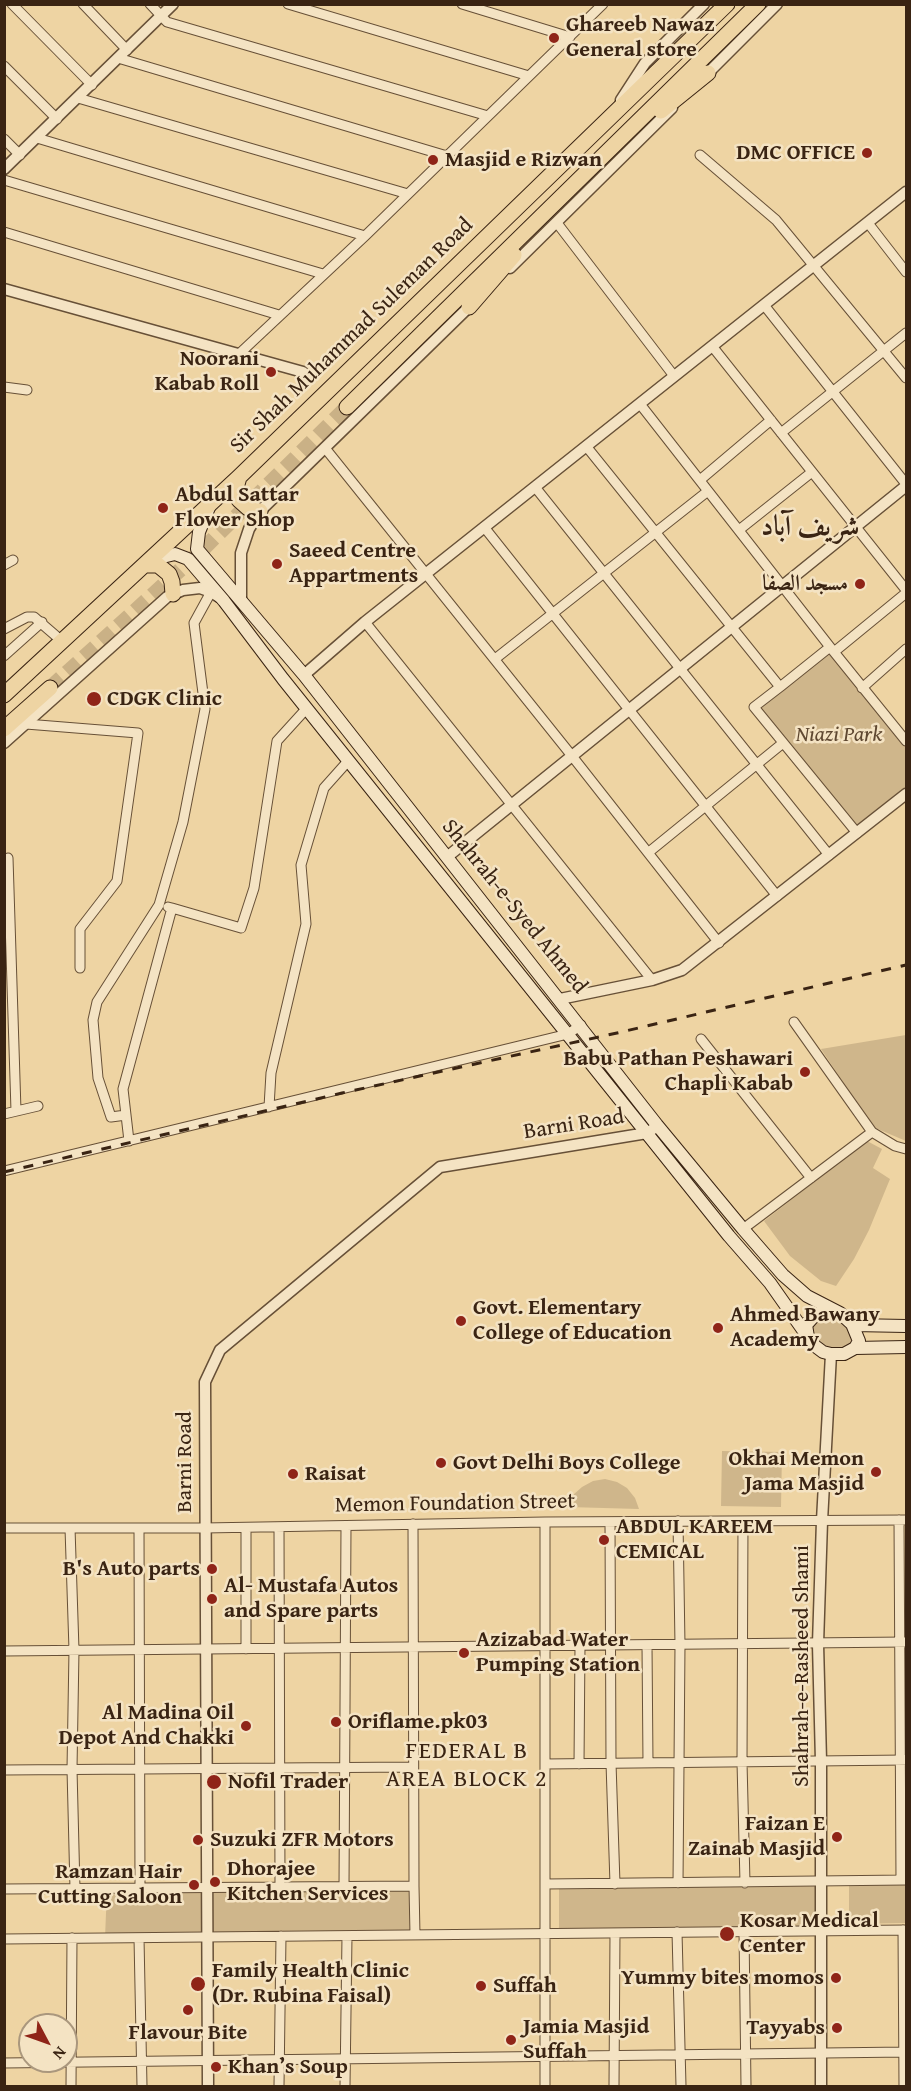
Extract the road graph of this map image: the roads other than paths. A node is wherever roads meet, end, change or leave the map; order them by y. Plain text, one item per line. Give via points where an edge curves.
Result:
1 (12, 4) edge
2 (83, 4) edge
3 (150, 4) edge
4 (173, 4) edge
5 (288, 4) edge
6 (462, 4) edge
7 (603, 4) edge
8 (704, 4) edge
9 (727, 4) edge
10 (758, 4) edge
11 (777, 4) edge
12 (161, 16) junction
13 (570, 37) junction
14 (127, 50) junction
15 (118, 58) junction
16 (4, 66) edge
17 (708, 73) junction
18 (529, 76) junction
19 (92, 85) junction
20 (78, 98) junction
21 (488, 116) junction
22 (610, 118) junction
23 (57, 119) junction
24 (37, 138) junction
25 (4, 139) edge
26 (20, 155) junction
27 (700, 155) dead end
28 (447, 156) junction
29 (591, 166) junction
30 (4, 170) edge
31 (4, 180) edge
32 (906, 192) edge
33 (408, 194) junction
34 (559, 199) junction
35 (557, 223) junction
36 (868, 223) junction
37 (4, 232) edge
38 (365, 236) junction
39 (814, 265) junction
40 (906, 272) edge
41 (322, 274) junction
42 (4, 289) edge
43 (764, 305) junction
44 (469, 307) junction
45 (279, 315) junction
46 (906, 333) edge
47 (712, 346) junction
48 (884, 351) junction
49 (239, 354) junction
50 (303, 372) dead end
51 (674, 376) junction
52 (906, 378) edge
53 (4, 387) edge
54 (27, 390) dead end
55 (833, 392) junction
56 (640, 404) junction
57 (347, 407) tunnel mouth
58 (771, 420) junction
59 (781, 433) junction
60 (586, 446) junction
61 (324, 448) junction
62 (812, 472) junction
63 (239, 477) junction
64 (700, 480) junction
65 (906, 485) edge
66 (535, 487) junction
67 (708, 491) junction
68 (210, 504) junction
69 (260, 511) junction
70 (484, 527) junction
71 (855, 527) junction
72 (739, 530) junction
73 (655, 532) junction
74 (148, 562) junction
75 (426, 573) junction
76 (604, 573) junction
77 (782, 586) junction
78 (211, 592) junction
79 (906, 592) edge
80 (173, 594) junction
81 (224, 601) junction
82 (241, 601) junction
83 (553, 613) junction
84 (42, 622) junction
85 (365, 622) junction
86 (731, 627) junction
87 (4, 629) edge
88 (63, 642) junction
89 (832, 649) junction
90 (906, 649) edge
91 (4, 656) edge
92 (495, 659) junction
93 (681, 668) junction
94 (304, 675) junction
95 (780, 687) junction
96 (50, 688) tunnel mouth
97 (862, 688) junction
98 (4, 695) edge
99 (307, 708) junction
100 (629, 709) junction
101 (26, 724) junction
102 (4, 729) edge
103 (906, 741) edge
104 (4, 743) edge
105 (783, 743) junction
106 (572, 756) junction
107 (349, 760) junction
108 (757, 764) junction
109 (906, 794) edge
110 (512, 805) junction
111 (706, 806) junction
112 (857, 833) junction
113 (649, 852) junction
114 (829, 855) junction
115 (447, 858) junction
116 (4, 861) edge
117 (777, 896) junction
118 (159, 905) junction
119 (172, 908) junction
120 (719, 943) junction
121 (80, 968) dead end
122 (652, 980) junction
123 (560, 999) junction
124 (794, 1022) dead end
125 (581, 1025) junction
126 (568, 1034) junction
127 (701, 1039) dead end
128 (38, 1106) dead end
129 (269, 1107) junction
130 (16, 1111) junction
131 (4, 1114) edge
132 (126, 1115) junction
133 (657, 1125) junction
134 (872, 1132) junction
135 (647, 1133) junction
136 (129, 1141) junction
137 (906, 1149) edge
138 (4, 1171) edge
139 (812, 1178) junction
140 (743, 1229) junction
141 (840, 1313) junction
142 (853, 1325) junction
143 (906, 1326) edge
144 (808, 1337) junction
145 (906, 1347) edge
146 (855, 1348) junction
147 (831, 1354) junction
148 (4, 1518) edge
149 (903, 1520) edge
150 (678, 1521) junction
151 (742, 1521) junction
152 (822, 1521) junction
153 (545, 1522) junction
154 (610, 1522) junction
155 (412, 1524) junction
156 (346, 1526) junction
157 (279, 1527) junction
158 (5, 1528) edge
159 (70, 1528) junction
160 (139, 1528) junction
161 (204, 1528) junction
162 (246, 1528) junction
163 (903, 1642) edge
164 (818, 1644) junction
165 (646, 1645) junction
166 (680, 1645) junction
167 (741, 1645) junction
168 (413, 1646) junction
169 (580, 1646) junction
170 (612, 1646) junction
171 (344, 1647) junction
172 (544, 1647) junction
173 (278, 1648) junction
174 (246, 1649) junction
175 (74, 1650) junction
176 (139, 1650) junction
177 (205, 1650) junction
178 (4, 1651) edge
179 (904, 1760) edge
180 (821, 1761) junction
181 (679, 1762) junction
182 (742, 1762) junction
183 (611, 1763) junction
184 (648, 1763) junction
185 (545, 1764) junction
186 (579, 1764) junction
187 (344, 1767) junction
188 (413, 1767) junction
189 (207, 1768) junction
190 (279, 1768) junction
191 (72, 1769) junction
192 (138, 1769) junction
193 (4, 1770) edge
194 (904, 1880) edge
195 (821, 1882) junction
196 (678, 1883) junction
197 (745, 1883) junction
198 (546, 1884) junction
199 (615, 1884) junction
200 (414, 1886) junction
201 (344, 1887) junction
202 (280, 1888) junction
203 (4, 1889) edge
204 (75, 1889) junction
205 (140, 1889) junction
206 (208, 1889) junction
207 (820, 1930) junction
208 (905, 1930) edge
209 (744, 1931) junction
210 (677, 1932) junction
211 (615, 1933) junction
212 (546, 1934) junction
213 (415, 1935) junction
214 (281, 1936) junction
215 (347, 1936) junction
216 (208, 1937) junction
217 (72, 1938) junction
218 (139, 1938) junction
219 (4, 1939) edge
220 (71, 2013) edge
221 (905, 2052) edge
222 (821, 2053) junction
223 (746, 2054) junction
224 (681, 2055) junction
225 (546, 2056) junction
226 (614, 2056) junction
227 (345, 2059) junction
228 (279, 2060) junction
229 (141, 2061) junction
230 (208, 2061) junction
231 (78, 2062) edge
232 (142, 2086) edge
233 (208, 2086) edge
234 (279, 2086) edge
235 (345, 2086) edge
236 (545, 2086) edge
237 (614, 2086) edge
238 (681, 2086) edge
239 (746, 2086) edge
240 (821, 2086) edge
241 (904, 2086) edge

1 - 19 street
2 - 14 street
3 - 12 street
4 - 12 street
5 - 18 street
6 - 13 street
7 - 13 street
8 - 22 street via 645,63
9 - 22 highway, Sir Shah Muhammad Suleman Road
10 - 29 highway, Sir Shah Muhammad Suleman Road
11 - 17 street
12 - 14 street
12 - 21 street via 167,22
13 - 18 street
14 - 15 street
15 - 19 street
15 - 28 street
16 - 23 street
17 - 29 highway
17 - 35 street
18 - 21 street
19 - 20 street
20 - 23 street
20 - 33 street
21 - 28 street
22 - 63 highway, Sir Shah Muhammad Suleman Road
23 - 24 street
24 - 26 street
24 - 38 street
25 - 26 street
26 - 30 street
27 - 39 street via 767,211
28 - 33 street
29 - 34 highway, Sir Shah Muhammad Suleman Road
31 - 41 street
32 - 36 street
33 - 38 street
34 - 44 highway
34 - 57 highway, Sir Shah Muhammad Suleman Road
35 - 44 street
35 - 51 street
36 - 39 street
36 - 40 street
37 - 45 street
38 - 41 street
39 - 43 street
39 - 48 street
41 - 45 street
42 - 49 street
43 - 47 street
43 - 55 street
44 - 61 street
45 - 49 street
46 - 48 street
47 - 51 street
47 - 58 street
48 - 52 street
48 - 55 street
49 - 50 street
51 - 56 street
53 - 54 street
55 - 59 street
55 - 65 street
56 - 60 street
56 - 64 street
58 - 59 street
58 - 64 street
59 - 62 street
60 - 66 street
60 - 73 street
61 - 69 street
61 - 75 street
62 - 71 street
62 - 72 street
63 - 68 highway, Sir Shah Muhammad Suleman Road
63 - 69 highway via 239,500
64 - 67 street
65 - 71 street
66 - 70 street
66 - 76 street
67 - 72 street
67 - 73 street
68 - 74 highway, Sir Shah Muhammad Suleman Road
68 - 82 main road, Shahrah-e-Syed Ahmed via 197,549
69 - 82 street via 241,553
70 - 75 street
70 - 83 street
71 - 77 street
71 - 79 street
72 - 77 street
73 - 76 street
73 - 86 street
74 - 80 highway via 169,574
74 - 81 main road, Shahrah-e-Syed Ahmed via 175,554 188,559
74 - 88 highway, Sir Shah Muhammad Suleman Road
75 - 85 street
75 - 92 street
76 - 83 street
76 - 93 street
77 - 86 street
77 - 89 street
78 - 80 street via 200,588
78 - 81 street
78 - 118 street via 194,623 205,708 183,822
79 - 89 street
80 - 101 street
81 - 99 main road, Shahrah-e-Syed Ahmed
82 - 94 main road, Shahrah-e-Syed Ahmed
83 - 92 street
83 - 100 street
84 - 87 street via 27,617
84 - 88 street
84 - 91 street
85 - 94 street
85 - 110 street
86 - 93 street
86 - 95 street
88 - 98 highway, Sir Shah Muhammad Suleman Road
89 - 95 street
89 - 97 street
90 - 97 street
92 - 106 street
93 - 100 street
93 - 108 street
94 - 115 main road, Shahrah-e-Syed Ahmed
95 - 105 street via 754,707
96 - 102 highway
97 - 103 street
99 - 107 main road, Shahrah-e-Syed Ahmed
99 - 119 street via 276,741 254,888 241,928
100 - 106 street
100 - 111 street
101 - 104 street
101 - 121 street via 138,733 117,881 80,929
105 - 108 street
105 - 112 street
106 - 110 street
106 - 113 street
107 - 126 main road, Shahrah-e-Syed Ahmed
107 - 129 street via 324,788 301,865 306,924 271,1073
108 - 111 street
108 - 114 street
109 - 112 street
110 - 115 street
110 - 122 street
111 - 113 street
111 - 117 street
112 - 114 street
113 - 120 street
114 - 117 street
115 - 123 main road, Shahrah-e-Syed Ahmed
116 - 130 street via 8,858
117 - 120 street
118 - 119 street
118 - 132 street via 97,1002 93,1020 98,1078 111,1117
119 - 132 street via 123,1089
120 - 122 street via 682,970
122 - 123 street
123 - 125 main road, Shahrah-e-Syed Ahmed
124 - 134 street
125 - 126 street
125 - 133 main road, Shahrah-e-Syed Ahmed
126 - 129 street
126 - 135 main road, Shahrah-e-Syed Ahmed
127 - 139 street
128 - 130 street
129 - 136 street
130 - 131 street
132 - 136 street
133 - 135 street, Barni Road
133 - 140 main road, Shahrah-e-Syed Ahmed
134 - 137 street
134 - 139 street
135 - 144 main road, Shahrah-e-Syed Ahmed via 770,1283
135 - 161 street, Barni Road via 440,1167 220,1350 205,1382
136 - 138 street
139 - 140 street
140 - 141 main road, Shahrah-e-Syed Ahmed via 807,1296
141 - 142 main road
141 - 144 main road via 816,1314 806,1325
142 - 143 main road
142 - 146 main road via 859,1341
144 - 147 main road via 823,1352
145 - 146 main road
146 - 147 main road via 844,1354
147 - 152 street, Shahrah-e-Rasheed Shami
148 - 158 street
149 - 152 street, Memon Foundation Street
149 - 163 street
150 - 151 street, Memon Foundation Street
150 - 154 street, Memon Foundation Street
150 - 166 street
151 - 152 street, Memon Foundation Street
151 - 167 street
152 - 164 street, Shahrah-e-Rasheed Shami
153 - 154 street, Memon Foundation Street
153 - 155 street, Memon Foundation Street
153 - 172 street
154 - 170 street
155 - 156 street, Memon Foundation Street
155 - 168 street
156 - 157 street, Memon Foundation Street
156 - 171 street
157 - 162 street, Memon Foundation Street
157 - 173 street
158 - 159 street, Memon Foundation Street
159 - 160 street, Memon Foundation Street
159 - 175 street
160 - 161 street, Memon Foundation Street
160 - 176 street
161 - 162 street, Memon Foundation Street
161 - 177 street, Barni Road
162 - 174 street
163 - 164 street
163 - 179 street
164 - 167 street
164 - 180 street, Shahrah-e-Rasheed Shami
165 - 166 street
165 - 170 street
165 - 184 street
166 - 167 street
166 - 181 street
167 - 182 street
168 - 171 street
168 - 172 street
168 - 188 street
169 - 170 street
169 - 172 street
169 - 186 street
170 - 183 street
171 - 173 street
171 - 187 street
172 - 185 street
173 - 174 street
173 - 190 street
174 - 177 street
175 - 176 street
175 - 178 street
175 - 191 street
176 - 177 street
176 - 192 street
177 - 189 street, Barni Road
179 - 180 street
179 - 194 street
180 - 182 street
180 - 195 street, Shahrah-e-Rasheed Shami
181 - 182 street
181 - 184 street
181 - 196 street
182 - 197 street
183 - 184 street
183 - 186 street
183 - 199 street
185 - 186 street
185 - 198 street
187 - 188 street
187 - 190 street
187 - 201 street
188 - 200 street
189 - 190 street
189 - 192 street
189 - 206 street, Barni Road
190 - 202 street
191 - 192 street
191 - 193 street
191 - 204 street
192 - 205 street
194 - 195 street
195 - 197 street
195 - 207 street, Shahrah-e-Rasheed Shami
196 - 197 street
196 - 199 street
198 - 199 street
198 - 212 street
200 - 201 street
200 - 213 street
201 - 202 street
202 - 206 street
203 - 204 street
204 - 205 street
205 - 206 street
206 - 216 street, Barni Road
207 - 208 street
207 - 209 street
207 - 222 street, Shahrah-e-Rasheed Shami
208 - 221 street
209 - 210 street
209 - 223 street
210 - 211 street
210 - 224 street
211 - 212 street
211 - 226 street
212 - 213 street
212 - 225 street
213 - 215 street
214 - 215 street
214 - 216 street
214 - 228 street
215 - 227 street
216 - 218 street
216 - 230 street, Barni Road
217 - 218 street
217 - 219 street
217 - 220 street
218 - 229 street
221 - 222 street
221 - 241 street
222 - 223 street
222 - 240 street, Shahrah-e-Rasheed Shami
223 - 224 street
223 - 239 street
224 - 226 street
224 - 238 street
225 - 226 street
225 - 227 street
225 - 236 street
226 - 237 street
227 - 228 street
227 - 235 street
228 - 230 street
228 - 234 street
229 - 230 street
229 - 231 street
229 - 232 street
230 - 233 street, Barni Road

